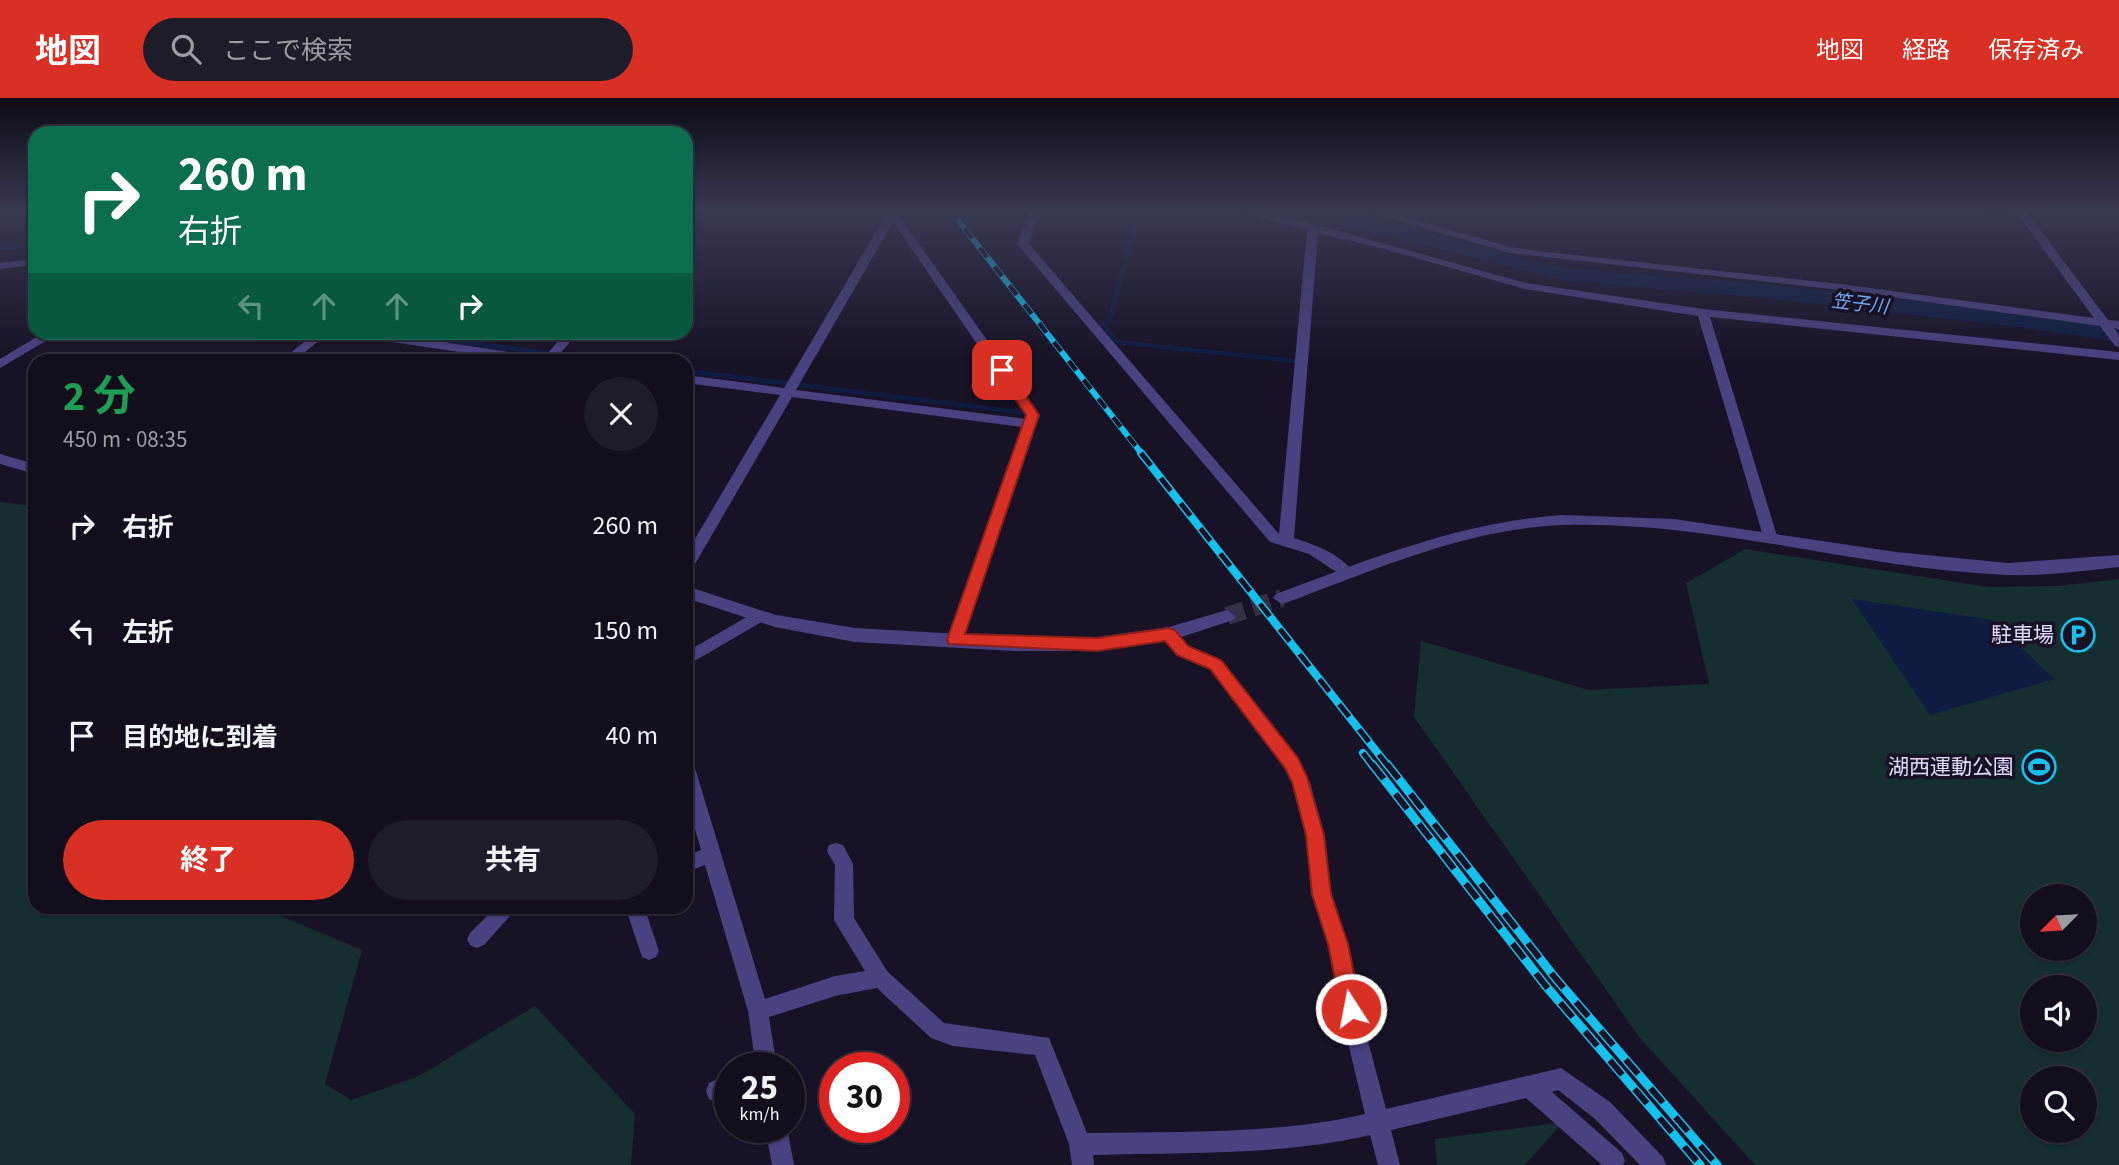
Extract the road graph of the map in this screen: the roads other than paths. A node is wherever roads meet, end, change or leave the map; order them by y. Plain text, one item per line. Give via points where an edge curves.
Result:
1 (863, 260) edge
2 (924, 260) edge
3 (1037, 260) edge
4 (1310, 260) edge
5 (1426, 260) edge
6 (1589, 260) edge
7 (2060, 260) edge
8 (28, 263) edge
9 (0, 266) edge
10 (1703, 313) junction
11 (2112, 325) edge
12 (41, 340) edge
13 (314, 340) edge
14 (404, 340) edge
15 (566, 340) edge
16 (2119, 343) edge
17 (296, 354) edge
18 (495, 354) edge
19 (553, 354) edge
20 (2119, 356) edge
21 (0, 364) edge
22 (693, 380) edge
23 (787, 390) junction
24 (1029, 424) junction
25 (0, 459) edge
26 (28, 467) edge
27 (1770, 536) junction
28 (1286, 541) junction
29 (693, 556) edge
30 (2119, 561) edge
31 (1347, 574) junction
32 (693, 594) edge
33 (1282, 597) tunnel mouth
34 (759, 615) junction
35 (1227, 616) tunnel mouth
36 (1169, 634) junction
37 (955, 640) junction
38 (693, 656) edge
39 (693, 792) edge
40 (836, 851) dead end
41 (711, 855) junction
42 (693, 861) edge
43 (502, 914) edge
44 (637, 914) edge
45 (477, 939) dead end
46 (649, 951) dead end
47 (880, 978) junction
48 (758, 1011) junction
49 (764, 1052) edge
50 (1529, 1086) junction
51 (1378, 1124) junction
52 (779, 1143) edge
53 (1082, 1155) edge
54 (1614, 1161) dead end
55 (783, 1165) edge
56 (1389, 1165) edge
57 (1655, 1165) edge

1 - 23 street
2 - 24 street via 1033,415
3 - 28 street via 1275,538
4 - 28 street
5 - 10 street via 1502,282
6 - 11 street
7 - 11 street
8 - 9 street
10 - 20 street
10 - 27 street
11 - 16 street
12 - 21 street
13 - 17 street
14 - 18 street
15 - 19 street
22 - 23 street
23 - 24 street
23 - 29 street
24 - 37 street
25 - 26 street
27 - 30 street via 1964,566 2011,569
27 - 31 street via 1648,520 1559,520 1443,540
28 - 31 street via 1338,564
31 - 33 street
32 - 34 street
34 - 37 street via 855,635
34 - 38 street
35 - 36 street
36 - 37 street via 1097,645
36 - 51 street via 1182,651 1216,665 1301,782 1315,835 1321,894 1338,944
39 - 41 street
40 - 47 street via 844,864 844,920
41 - 42 street
41 - 48 street
43 - 45 street
44 - 46 street
47 - 48 street via 835,986
47 - 53 street via 938,1031 1042,1045
48 - 49 street
50 - 51 street
50 - 54 street
50 - 57 street via 1561,1079 1571,1085
51 - 53 street
51 - 56 street
52 - 55 street

